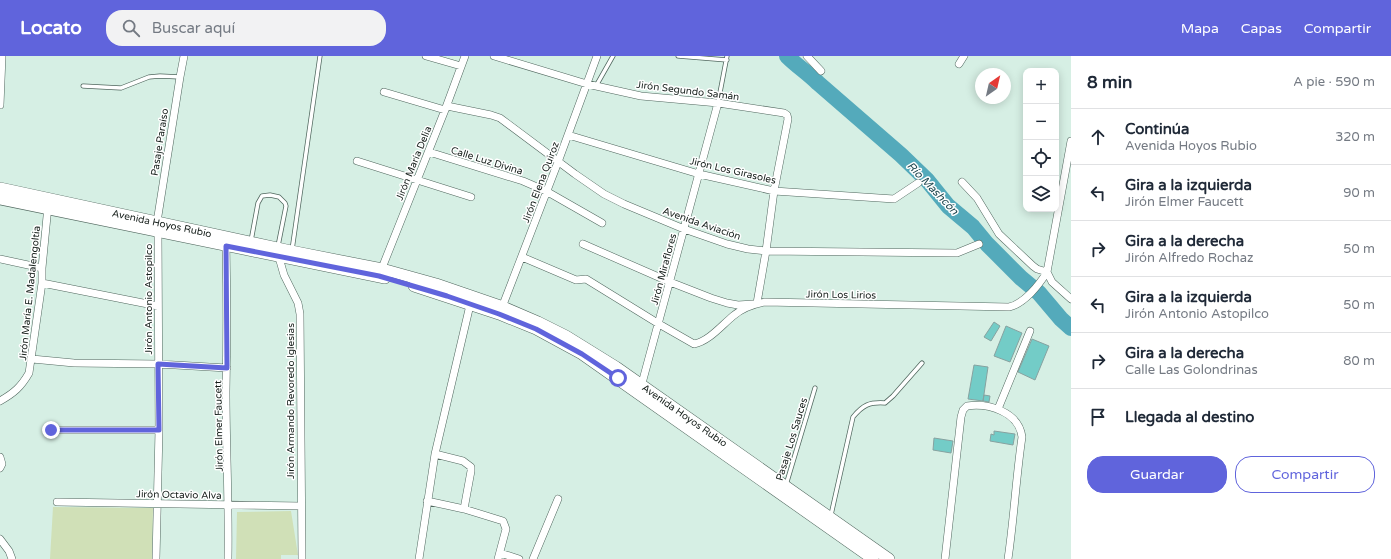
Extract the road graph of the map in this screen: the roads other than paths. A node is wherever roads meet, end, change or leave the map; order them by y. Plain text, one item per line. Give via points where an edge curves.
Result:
1 (2, 56) edge
2 (184, 56) edge
3 (320, 56) edge
4 (426, 56) edge
5 (465, 56) edge
6 (494, 56) edge
7 (597, 56) edge
8 (613, 56) edge
9 (678, 56) edge
10 (807, 56) edge
11 (964, 56) edge
12 (727, 58) edge
13 (959, 64) dead end
14 (461, 66) junction
15 (821, 71) dead end
16 (180, 77) junction
17 (587, 84) junction
18 (82, 86) dead end
19 (596, 86) junction
20 (384, 92) dead end
21 (0, 95) edge
22 (718, 103) junction
23 (0, 105) edge
24 (446, 108) junction
25 (568, 135) junction
26 (1071, 141) edge
27 (429, 152) junction
28 (357, 161) dead end
29 (558, 162) junction
30 (699, 174) junction
31 (417, 180) junction
32 (962, 182) dead end
33 (918, 183) dead end
34 (0, 188) edge
35 (546, 191) junction
36 (774, 191) junction
37 (471, 197) dead end
38 (49, 198) junction
39 (0, 199) edge
40 (48, 209) junction
41 (602, 224) dead end
42 (158, 226) junction
43 (684, 229) junction
44 (250, 242) junction
45 (583, 244) dead end
46 (979, 244) dead end
47 (226, 246) junction
48 (291, 251) junction
49 (766, 251) junction
50 (278, 252) junction
51 (522, 257) junction
52 (0, 259) edge
53 (42, 268) junction
54 (1047, 272) junction
55 (380, 273) junction
56 (670, 282) junction
57 (42, 283) junction
58 (1071, 299) edge
59 (470, 304) junction
60 (757, 304) junction
61 (158, 306) junction
62 (501, 310) junction
63 (658, 324) junction
64 (1030, 331) dead end
65 (32, 359) junction
66 (922, 362) dead end
67 (158, 364) junction
68 (227, 368) junction
69 (815, 388) dead end
70 (641, 389) junction
71 (0, 401) edge
72 (998, 409) junction
73 (51, 430) dead end
74 (159, 430) junction
75 (435, 454) junction
76 (784, 491) junction
77 (558, 499) dead end
78 (428, 501) junction
79 (57, 502) dead end
80 (157, 504) junction
81 (229, 504) junction
82 (301, 506) junction
83 (464, 509) junction
84 (830, 523) junction
85 (0, 539) edge
86 (499, 556) edge
87 (12, 559) edge
88 (156, 559) edge
89 (228, 559) edge
90 (302, 559) edge
91 (419, 559) edge
92 (518, 559) edge
93 (533, 559) edge
94 (874, 559) edge
95 (889, 559) edge
96 (945, 559) edge
97 (1008, 559) edge

1 - 21 street
2 - 16 street, Pasaje Paraíso
3 - 48 lane
4 - 14 street
5 - 14 street, Jirón María Delia
6 - 17 street, Jirón Segundo Samán
7 - 17 street, Jirón Elena Quiroz
8 - 19 lane
9 - 12 lane
10 - 15 street
11 - 13 street
12 - 22 lane
14 - 24 street, Jirón María Delia
16 - 18 lane via 149,77 121,88
16 - 42 street, Pasaje Paraíso
17 - 19 street, Jirón Segundo Samán
17 - 25 street, Jirón Elena Quiroz
19 - 22 street, Jirón Segundo Samán via 641,96
20 - 24 street, Avenida Aviación
21 - 23 street
22 - 30 street, Jirón Miraflores
22 - 36 street, Jirón Segundo Samán via 787,115
24 - 27 street, Jirón María Delia
24 - 29 street, Avenida Aviación via 496,116
25 - 29 street, Jirón Elena Quiroz
25 - 30 street, Jirón Los Girasoles
26 - 54 street, Jirón Los Lirios
27 - 31 street, Jirón María Delia
27 - 35 street, Calle Luz Divina via 506,175
28 - 31 street
29 - 35 street, Jirón Elena Quiroz
29 - 43 street, Avenida Aviación via 618,201
30 - 36 street, Jirón Los Girasoles
30 - 43 street, Jirón Miraflores
31 - 37 street
31 - 55 street, Jirón María Delia
32 - 54 street via 977,198 999,234 1033,266
33 - 36 street, Jirón Los Girasoles via 894,199
34 - 38 main road, Avenida Hoyos Rubio
35 - 41 street, Calle Luz Divina
35 - 51 street, Jirón Elena Quiroz
36 - 49 street
38 - 40 street, Jirón María E. Madalengoltia
38 - 42 main road, Avenida Hoyos Rubio
39 - 40 main road, Avenida Hoyos Rubio
40 - 42 main road, Avenida Hoyos Rubio
40 - 53 street, Jirón María E. Madalengoltia
42 - 44 main road, Avenida Hoyos Rubio
42 - 47 main road, Avenida Hoyos Rubio
42 - 61 street, Jirón Antonio Astopilco
43 - 49 street, Avenida Aviación via 727,244
43 - 56 street, Jirón Miraflores
44 - 50 main road, Avenida Hoyos Rubio
44 - 50 lane via 260,199 265,196 279,197 286,206
45 - 56 street
46 - 49 street, Avenida Aviación via 957,254
47 - 50 main road, Avenida Hoyos Rubio
47 - 68 street, Jirón Elmer Faucett
48 - 50 main road, Avenida Hoyos Rubio
48 - 55 main road, Avenida Hoyos Rubio
49 - 60 street
50 - 55 main road, Avenida Hoyos Rubio
50 - 82 street, Jirón Armando Revoredo Iglesias via 284,275 298,303 300,314
51 - 62 street, Jirón Elena Quiroz
51 - 63 street, Jirón Los Lirios via 576,280 586,279
52 - 53 street
53 - 57 street, Jirón María E. Madalengoltia
54 - 58 street via 1052,282
54 - 60 street, Jirón Los Lirios via 1026,297 1009,307 781,302
55 - 59 main road, Avenida Hoyos Rubio
55 - 62 main road, Avenida Hoyos Rubio via 436,284
56 - 60 street via 727,303
56 - 63 street, Jirón Miraflores
57 - 61 street
57 - 65 street, Jirón María E. Madalengoltia
59 - 62 main road, Avenida Hoyos Rubio
59 - 75 street
60 - 63 street, Jirón Los Lirios via 734,315 716,332 696,344 691,344
61 - 67 street, Jirón Antonio Astopilco
62 - 70 main road, Avenida Hoyos Rubio via 538,322 566,336 616,367
63 - 70 street, Jirón Miraflores
64 - 72 street
65 - 67 street via 74,363
65 - 71 street, Jirón María E. Madalengoltia via 29,373 22,385
66 - 84 lane via 885,403 865,405 853,417
67 - 68 street
67 - 74 street, Jirón Antonio Astopilco
68 - 81 street, Jirón Elmer Faucett
69 - 76 lane, Pasaje Los Sauces
70 - 76 main road, Avenida Hoyos Rubio
72 - 96 street via 978,404 963,410
72 - 97 street via 1016,421 1022,437
73 - 74 street
74 - 80 street, Jirón Antonio Astopilco
75 - 78 street
75 - 83 street via 463,461 471,467
76 - 84 main road, Avenida Hoyos Rubio
77 - 93 street
78 - 83 street
78 - 91 street
79 - 80 street, Jirón Octavio Alva
80 - 81 street, Jirón Octavio Alva
80 - 88 street, Jirón Antonio Astopilco
81 - 82 street, Jirón Octavio Alva
81 - 89 street, Jirón Elmer Faucett
82 - 90 street, Jirón Armando Revoredo Iglesias
83 - 86 street via 503,521 506,529
84 - 94 main road, Avenida Hoyos Rubio
84 - 95 main road, Avenida Hoyos Rubio
85 - 87 street via 10,551
86 - 92 street

